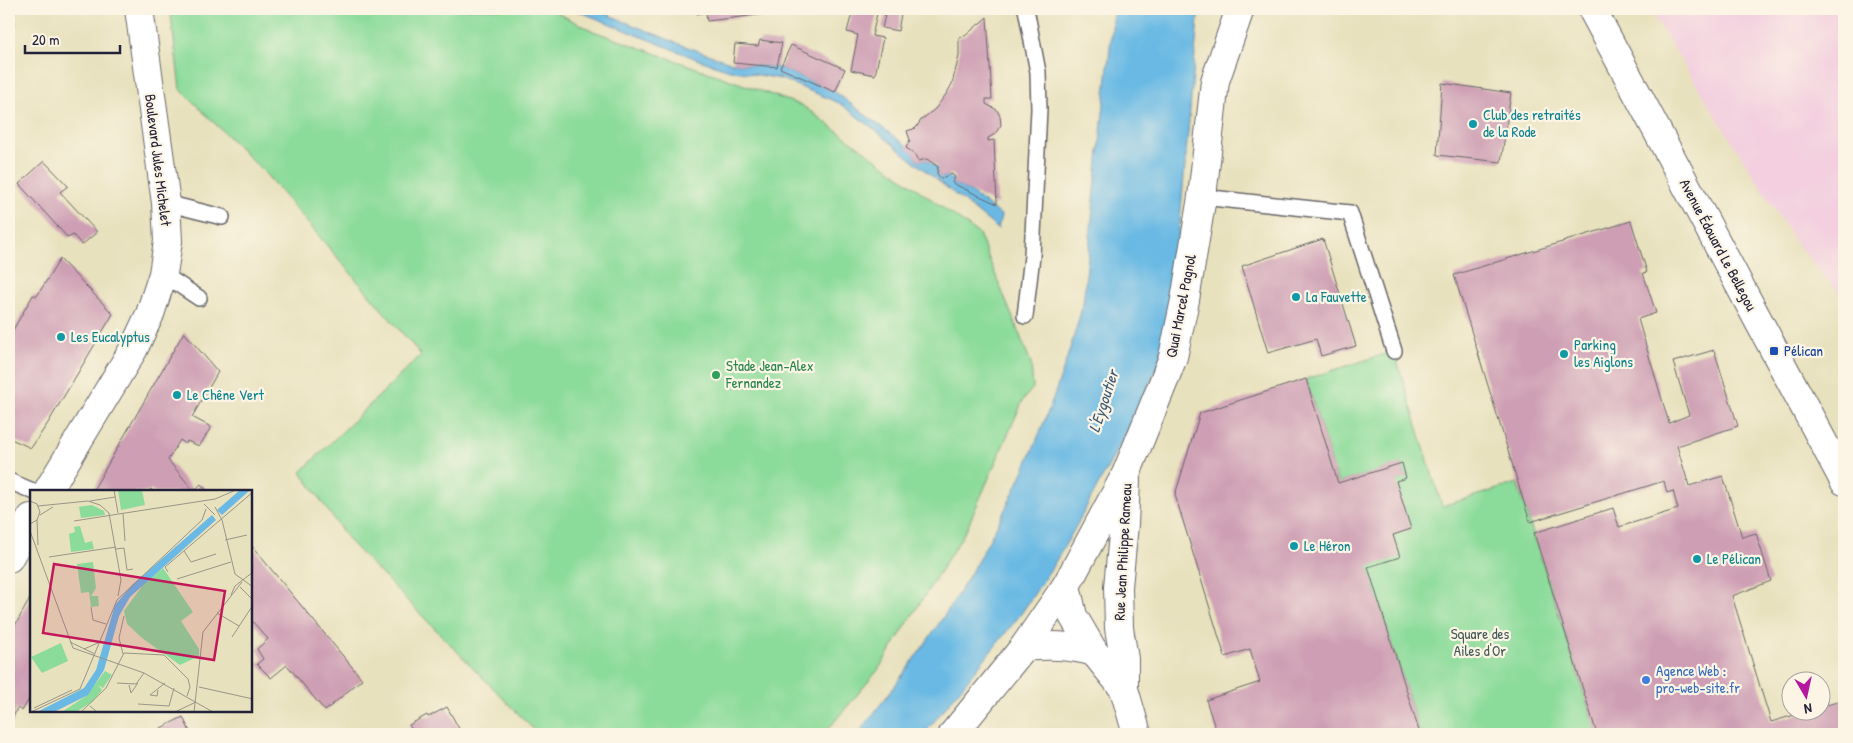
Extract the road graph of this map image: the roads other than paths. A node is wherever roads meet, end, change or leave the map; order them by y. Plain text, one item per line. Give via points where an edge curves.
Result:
1 (139, 9) edge
2 (1026, 9) edge
3 (1240, 9) edge
4 (1592, 9) edge
5 (1202, 197) junction
6 (166, 203) junction
7 (222, 217) dead end
8 (163, 274) junction
9 (199, 298) dead end
10 (1025, 316) dead end
11 (1394, 351) dead end
12 (1126, 474) junction
13 (9, 481) edge
14 (1844, 481) edge
15 (30, 490) edge
16 (47, 490) edge
17 (30, 520) edge
18 (9, 558) edge
19 (1066, 586) junction
20 (1024, 647) junction
21 (1094, 652) junction
22 (1124, 689) junction
23 (953, 734) edge
24 (1137, 734) edge

1 - 6 street, Boulevard Jules Michelet
2 - 10 lane via 1038,72 1039,109 1032,256
3 - 5 street, Quai Marcel Pagnol via 1215,81
4 - 14 street, Avenue Édouard Le Bellegou
5 - 11 lane via 1350,213
5 - 12 street, Quai Marcel Pagnol via 1173,357
6 - 7 lane
6 - 8 street, Boulevard Jules Michelet via 168,241
8 - 9 lane
8 - 16 street, Boulevard Jules Michelet via 150,314 133,350
12 - 19 street, Quai Marcel Pagnol
12 - 22 street, Rue Jean Philippe Rameau via 1118,587
13 - 15 lane
17 - 18 street
19 - 20 street, Quai Marcel Pagnol
19 - 21 street, Rue Jean Philippe Rameau via 1072,616
20 - 21 street via 1052,644
20 - 23 street, Quai Marcel Pagnol
21 - 22 street, Rue Jean Philippe Rameau
22 - 24 street, Rue Jean Philippe Rameau

